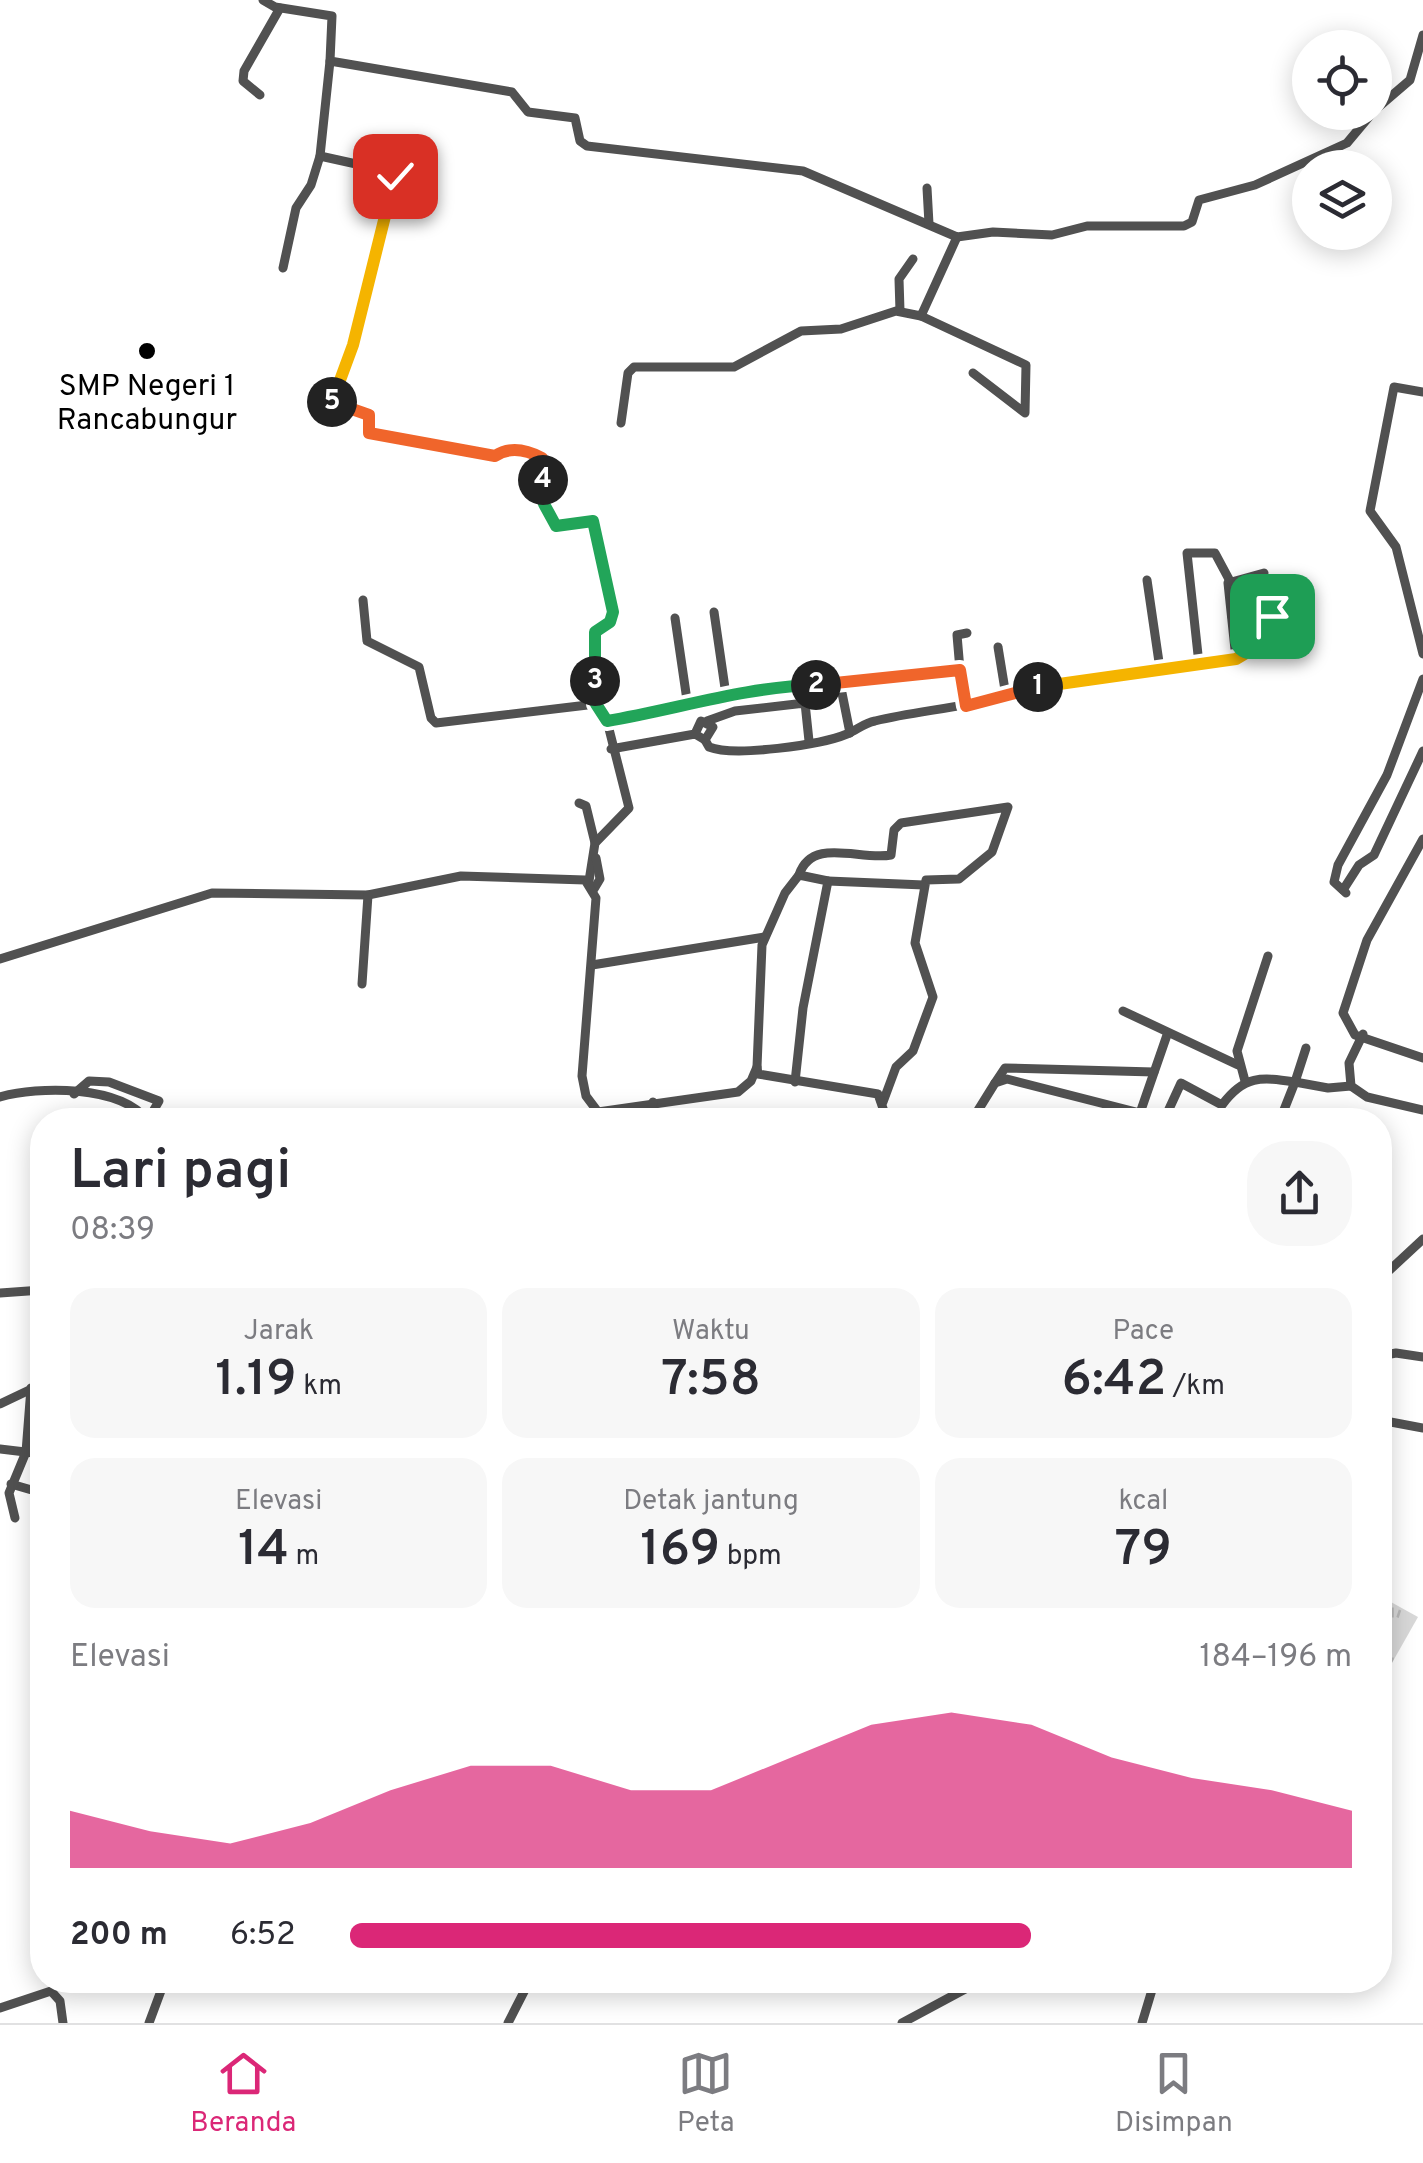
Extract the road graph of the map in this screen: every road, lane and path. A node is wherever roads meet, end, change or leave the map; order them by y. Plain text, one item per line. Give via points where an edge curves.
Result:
1 (263, 0) edge
2 (280, 8) junction
3 (1423, 35) edge
4 (330, 61) junction
5 (260, 94) dead end
6 (1392, 96) edge
7 (1357, 130) edge
8 (320, 156) junction
9 (927, 188) dead end
10 (928, 224) junction
11 (957, 237) junction
12 (914, 259) dead end
13 (284, 268) dead end
14 (900, 310) junction
15 (921, 316) junction
16 (973, 373) dead end
17 (1423, 392) edge
18 (621, 424) dead end
19 (1264, 572) dead end
20 (1148, 580) dead end
21 (1230, 580) junction
22 (363, 600) dead end
23 (714, 612) dead end
24 (1232, 617) junction
25 (674, 618) dead end
26 (967, 634) dead end
27 (998, 647) dead end
28 (1423, 654) edge
29 (1236, 658) junction
30 (1199, 664) junction
31 (1160, 669) junction
32 (960, 670) junction
33 (1423, 679) edge
34 (842, 693) dead end
35 (726, 695) junction
36 (1006, 696) junction
37 (596, 704) junction
38 (966, 706) junction
39 (688, 707) junction
40 (607, 721) junction
41 (707, 721) junction
42 (850, 733) junction
43 (695, 734) junction
44 (706, 740) junction
45 (808, 742) junction
46 (611, 749) junction
47 (1423, 751) edge
48 (578, 803) dead end
49 (1423, 839) edge
50 (595, 847) junction
51 (799, 874) junction
52 (828, 882) junction
53 (592, 885) junction
54 (924, 885) junction
55 (368, 895) junction
56 (764, 937) junction
57 (1268, 956) dead end
58 (0, 960) edge
59 (592, 965) junction
60 (362, 984) dead end
61 (1122, 1011) dead end
62 (1363, 1034) junction
63 (1167, 1035) junction
64 (1306, 1048) dead end
65 (1423, 1058) edge
66 (1238, 1064) junction
67 (757, 1067) junction
68 (1154, 1072) junction
69 (795, 1082) junction
70 (1246, 1082) junction
71 (1294, 1082) junction
72 (995, 1083) junction
73 (1351, 1086) junction
74 (74, 1094) junction
75 (0, 1097) edge
76 (653, 1102) junction
77 (883, 1102) junction
78 (133, 1108) edge
79 (155, 1108) edge
80 (594, 1108) edge
81 (630, 1108) edge
82 (651, 1108) edge
83 (885, 1108) edge
84 (979, 1108) edge
85 (1113, 1108) edge
86 (1141, 1108) edge
87 (1170, 1108) edge
88 (1284, 1108) edge
89 (1423, 1110) edge
90 (1423, 1240) edge
91 (1392, 1268) edge
92 (30, 1291) edge
93 (0, 1293) edge
94 (1392, 1353) edge
95 (1423, 1357) edge
96 (30, 1389) edge
97 (30, 1401) edge
98 (0, 1404) edge
99 (1392, 1422) edge
100 (1423, 1428) edge
101 (0, 1449) edge
102 (26, 1452) junction
103 (30, 1452) edge
104 (11, 1484) junction
105 (30, 1490) edge
106 (16, 1518) dead end
107 (45, 1993) edge
108 (53, 1993) edge
109 (161, 1993) edge
110 (523, 1993) edge
111 (958, 1993) edge
112 (1151, 1993) edge
113 (0, 2008) edge
114 (63, 2023) edge
115 (149, 2023) edge
116 (508, 2023) edge
117 (902, 2023) edge
118 (1142, 2023) edge

1 - 2 street
2 - 4 street via 332,16
2 - 5 street via 244,70 243,82
3 - 6 street via 1410,80
4 - 8 street
4 - 10 street via 512,92 528,112 575,118 586,146 813,173
7 - 11 street via 1346,142 1255,185 1199,200 1184,226
8 - 13 street via 296,208
8 - 37 street via 396,179 353,345 330,402 369,415 369,433 495,456 527,450 542,458 544,504 556,526 593,521 612,593 612,619 598,628 593,642
9 - 10 street
10 - 11 street
11 - 15 street
12 - 14 street via 898,279
14 - 15 street
14 - 18 street via 841,328 797,332 738,366 634,367
15 - 16 street via 1026,364 1025,413
17 - 28 street via 1394,387 1370,511 1396,548
19 - 21 street
20 - 31 street
21 - 24 street
21 - 30 street via 1215,553 1186,554
22 - 37 street via 367,641 419,668 436,723
23 - 35 street
24 - 29 street
24 - 29 street via 1272,616
25 - 39 street
26 - 32 street via 957,636
27 - 36 street
29 - 30 street
30 - 31 street
31 - 36 street
32 - 35 street
32 - 38 street
33 - 47 street via 1387,775 1338,865 1334,882 1344,891 1374,854
34 - 42 street
35 - 39 street
36 - 38 street
37 - 40 street
38 - 42 street via 876,720
39 - 40 street
40 - 46 street
41 - 43 street via 696,725
41 - 44 street via 714,731
41 - 45 street via 805,704
42 - 45 street
43 - 44 street
43 - 46 street
44 - 45 street via 730,752
46 - 50 street via 629,808
48 - 50 street via 586,805
49 - 62 street via 1367,940 1343,1008 1346,1026
50 - 53 street
51 - 52 street
51 - 54 street via 820,852 891,856 894,830 902,823 1007,805 992,852 959,879 929,878
51 - 56 street
52 - 54 street
52 - 69 street
53 - 55 street via 440,877
53 - 59 street
54 - 77 street via 916,943 933,998
55 - 58 street via 212,893
55 - 60 street
56 - 59 street
56 - 67 street
57 - 66 street via 1238,1045
59 - 80 street via 582,1076
61 - 63 street
62 - 65 street
62 - 73 street via 1348,1063
63 - 66 street
63 - 68 street
64 - 71 street
66 - 70 street
67 - 69 street via 758,1074
67 - 76 street via 738,1092
68 - 72 street via 1005,1068
68 - 86 street
69 - 77 street via 863,1089
70 - 71 street via 1262,1076
70 - 87 street via 1222,1105 1181,1083
71 - 73 street
71 - 88 street
72 - 84 street
72 - 85 street via 1044,1086
73 - 89 street via 1367,1097
74 - 75 street via 53,1087
74 - 78 street
74 - 79 street via 89,1081 140,1092 159,1101
76 - 81 street
76 - 82 street
77 - 83 street
90 - 91 street
92 - 93 street
94 - 95 street
96 - 98 street
97 - 102 street
99 - 100 street
101 - 102 street
102 - 103 street
102 - 104 street
104 - 105 street
104 - 106 street via 8,1499
107 - 113 street
108 - 114 street
109 - 115 street
110 - 116 street
111 - 117 street
112 - 118 street

